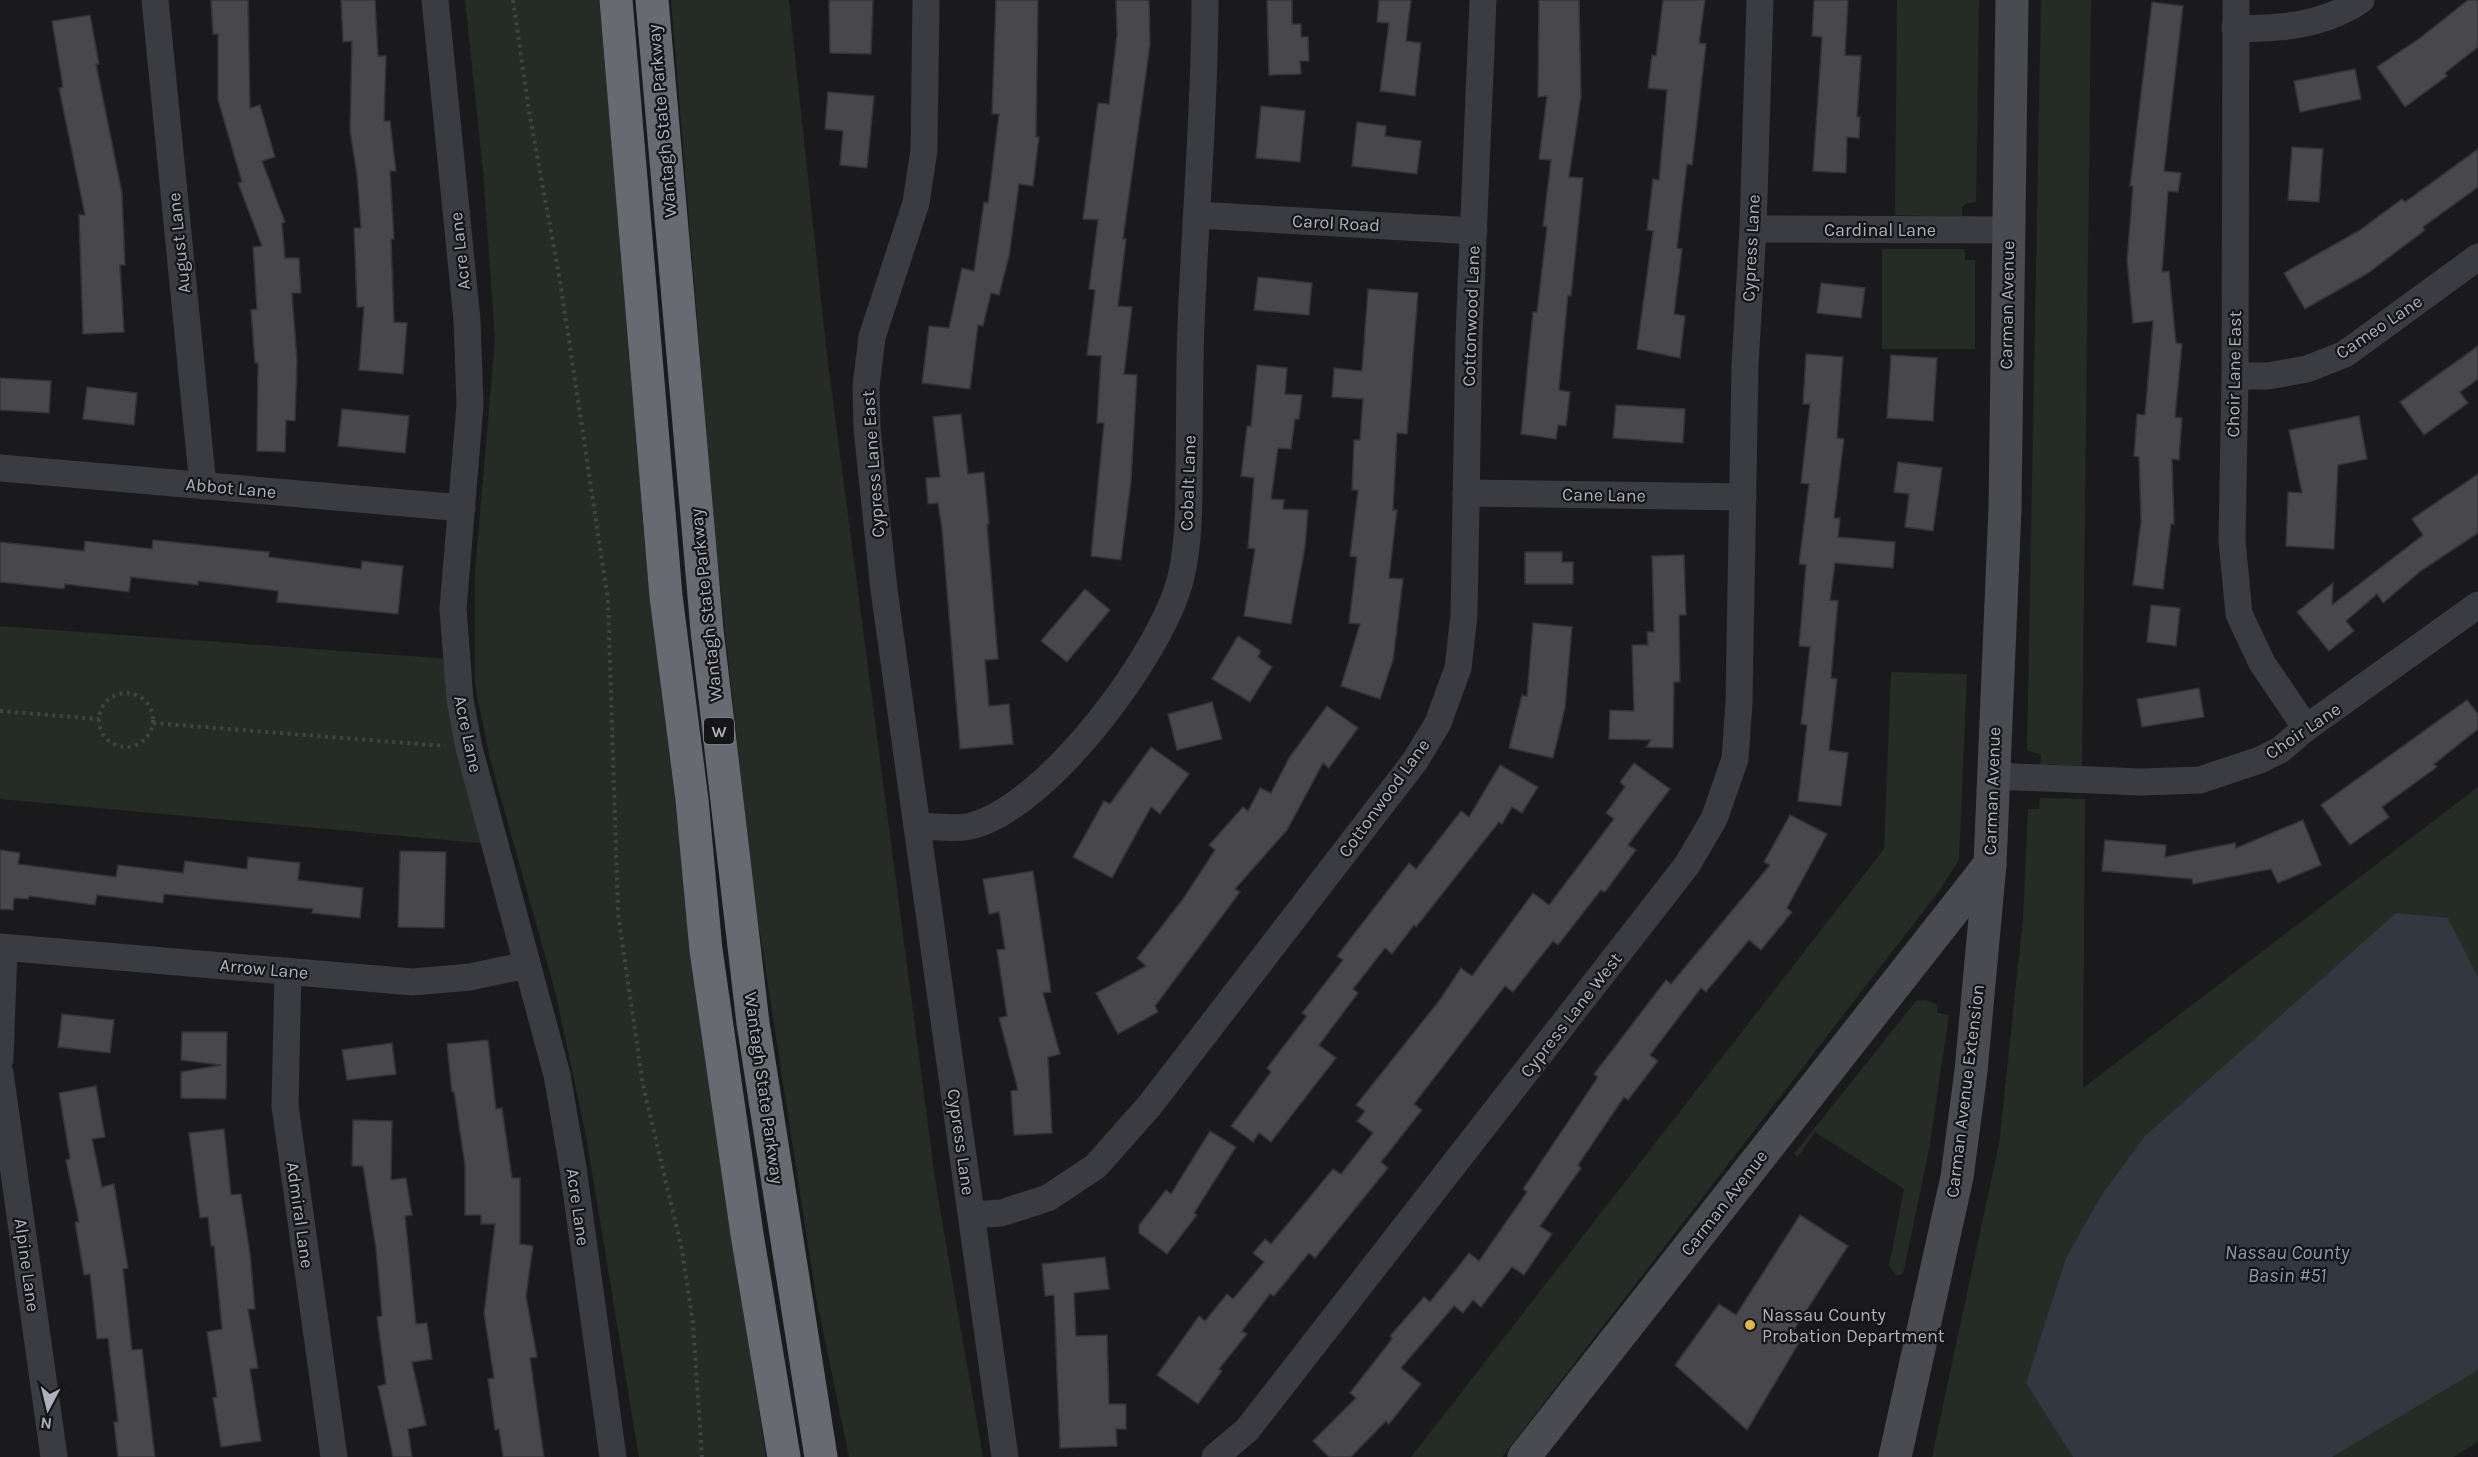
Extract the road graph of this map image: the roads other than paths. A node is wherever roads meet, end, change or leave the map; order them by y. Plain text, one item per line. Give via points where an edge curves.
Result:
1 (155, 0) edge
2 (435, 0) edge
3 (616, 0) edge
4 (652, 0) edge
5 (926, 0) edge
6 (1205, 0) edge
7 (1483, 0) edge
8 (1760, 0) edge
9 (2012, 0) edge
10 (2236, 0) edge
11 (2361, 0) edge
12 (2235, 28) junction
13 (1197, 215) junction
14 (1753, 229) junction
15 (2008, 230) junction
16 (1474, 231) junction
17 (2478, 257) edge
18 (2235, 376) junction
19 (0, 468) edge
20 (203, 486) junction
21 (1466, 493) junction
22 (1743, 497) junction
23 (462, 508) junction
24 (2478, 605) edge
25 (2307, 728) junction
26 (1993, 776) junction
27 (917, 826) junction
28 (1989, 864) junction
29 (2, 947) edge
30 (527, 965) junction
31 (288, 971) junction
32 (0, 1059) edge
33 (0, 1073) edge
34 (972, 1215) junction
35 (54, 1457) edge
36 (334, 1457) edge
37 (614, 1457) edge
38 (784, 1457) edge
39 (821, 1457) edge
40 (1005, 1457) edge
41 (1215, 1457) edge
42 (1524, 1457) edge
43 (1895, 1457) edge

1 - 20 street, August Lane
2 - 23 street, Acre Lane via 467,320 470,405
3 - 38 highway, Wantagh State Parkway / W via 666,596 706,950
4 - 39 highway, Wantagh State Parkway / W via 710,654 753,1023
5 - 27 street, Cypress Lane East via 924,150 916,203 872,337 866,386 884,590
6 - 13 street, Cobalt Lane
7 - 16 street, Cottonwood Lane
8 - 14 street, Cypress Lane
9 - 15 main road, Carman Avenue
10 - 12 street, Choir Lane East
11 - 12 street via 2350,8 2306,23 2274,30
12 - 18 street, Choir Lane East
13 - 16 street, Carol Road
13 - 27 street, Cobalt Lane via 1188,517 1181,577 1168,614 1111,704 1064,762 1032,793 1003,812 970,826
14 - 15 street, Cardinal Lane
14 - 22 street, Cypress Lane via 1744,365
15 - 26 main road, Carman Avenue via 2005,508
16 - 21 street, Cottonwood Lane
17 - 18 street, Cameo Lane via 2345,354 2297,371
18 - 25 street, Choir Lane East via 2232,541 2239,614 2262,663
19 - 20 street, Abbot Lane
20 - 23 street, Abbot Lane
21 - 22 street, Cane Lane
21 - 34 street, Cottonwood Lane via 1464,615 1458,668 1438,723 1415,761 1150,1105 1096,1166 1047,1198 1000,1213
22 - 41 street, Cypress Lane West via 1736,748 1714,819 1688,865 1247,1430
23 - 30 street, Acre Lane via 454,630 460,700 469,748
24 - 25 street, Choir Lane
25 - 26 street, Choir Lane via 2260,760 2200,780 2141,782
26 - 28 main road, Carman Avenue
27 - 34 street, Cypress Lane
28 - 42 main road, Carman Avenue
28 - 43 main road, Carman Avenue Extension via 1971,1071 1957,1177
29 - 31 street, Arrow Lane
29 - 32 street
30 - 31 street, Arrow Lane via 470,977 413,982
30 - 37 street, Acre Lane via 557,1075
31 - 36 street, Admiral Lane via 285,1106
33 - 35 street, Alpine Lane
34 - 40 street, Cypress Lane

